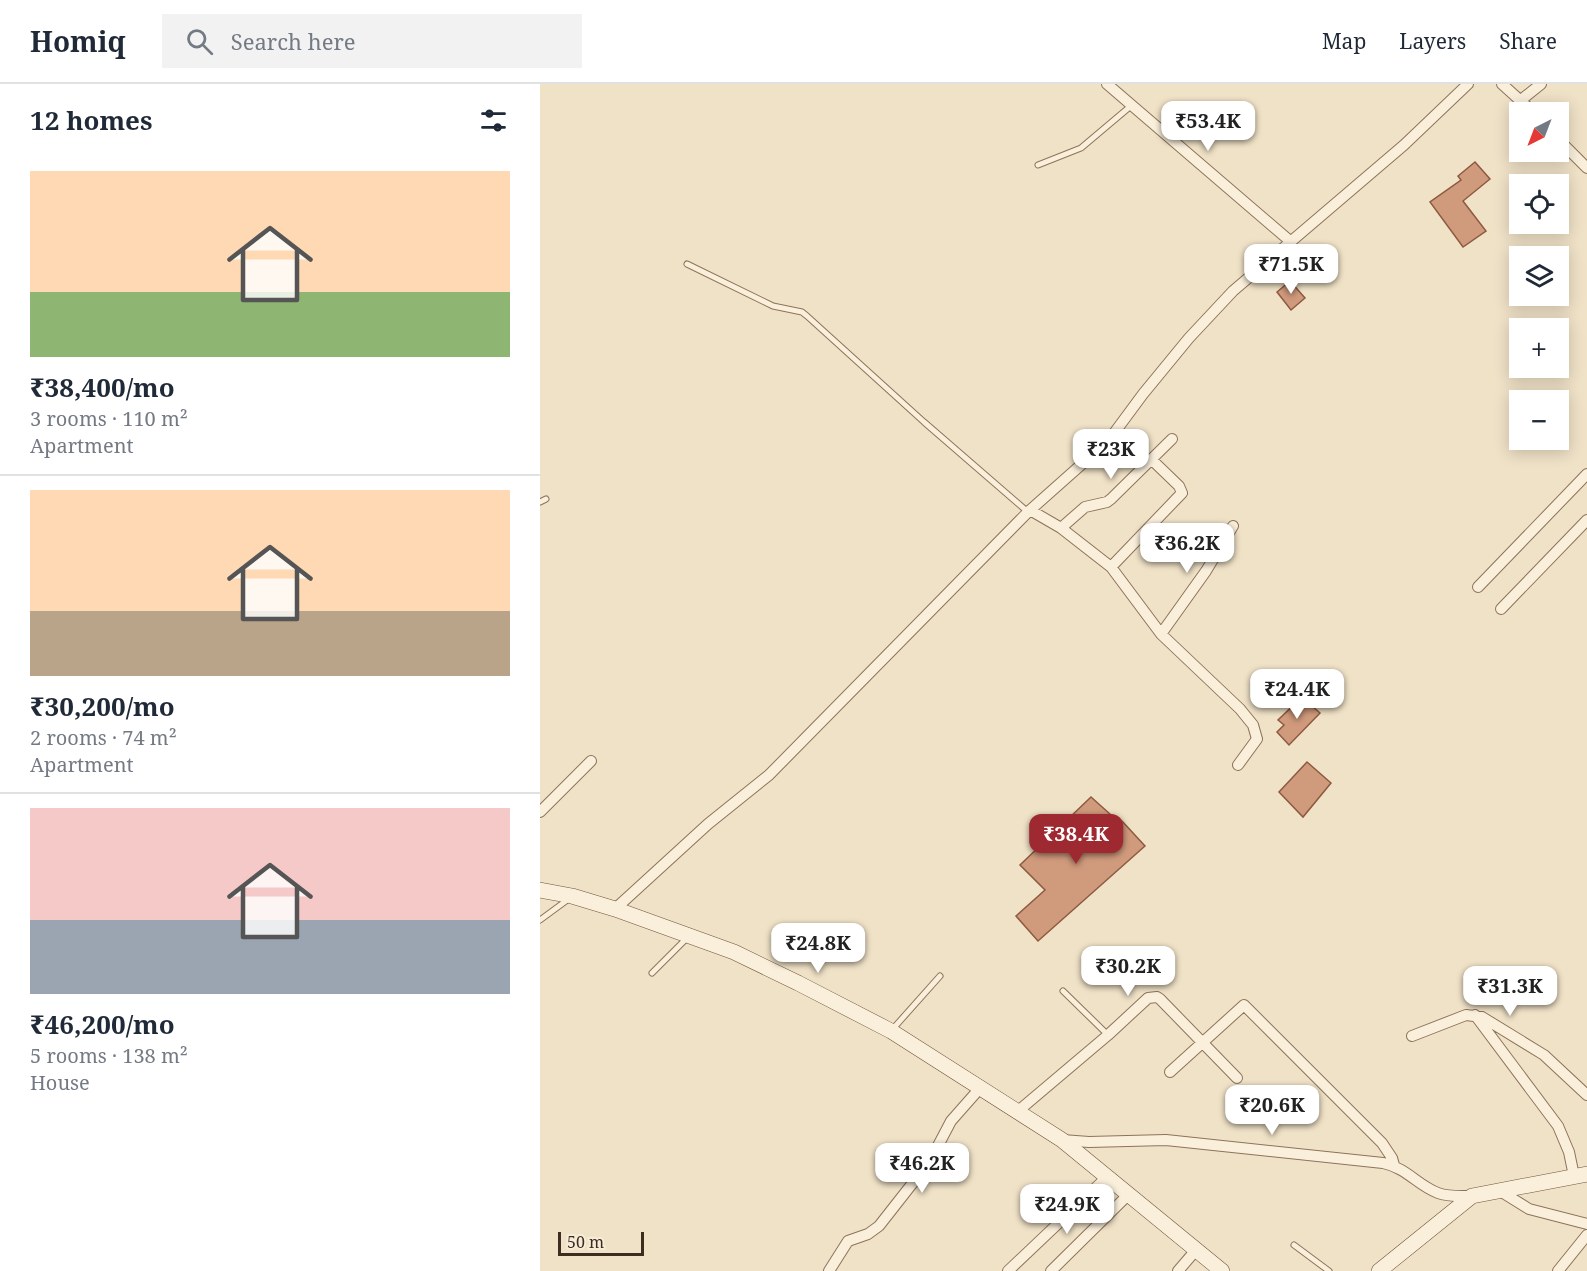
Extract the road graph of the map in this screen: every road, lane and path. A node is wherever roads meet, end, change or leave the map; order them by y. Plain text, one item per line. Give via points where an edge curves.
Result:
1 (1107, 84) edge
2 (1468, 84) edge
3 (1502, 84) edge
4 (1541, 84) edge
5 (1521, 100) joint
6 (1132, 105) junction
7 (1569, 150) edge
8 (1038, 165) dead end
9 (1587, 168) edge
10 (1290, 241) junction
11 (687, 264) dead end
12 (1172, 439) dead end
13 (1151, 459) junction
14 (1587, 474) edge
15 (546, 499) dead end
16 (540, 502) edge
17 (1029, 511) junction
18 (1587, 520) edge
19 (1233, 526) dead end
20 (1060, 528) junction
21 (1111, 567) junction
22 (1478, 587) dead end
23 (1501, 609) dead end
24 (1161, 634) junction
25 (591, 760) dead end
26 (1238, 765) dead end
27 (540, 812) edge
28 (540, 890) edge
29 (572, 896) junction
30 (615, 909) junction
31 (540, 920) edge
32 (689, 936) junction
33 (652, 973) dead end
34 (940, 976) dead end
35 (1063, 991) dead end
36 (1475, 1015) junction
37 (891, 1031) junction
38 (1108, 1035) junction
39 (1412, 1036) dead end
40 (1202, 1043) junction
41 (1170, 1072) dead end
42 (1237, 1078) dead end
43 (981, 1087) junction
44 (1587, 1095) edge
45 (1017, 1112) junction
46 (1062, 1140) junction
47 (1394, 1165) junction
48 (1580, 1175) edge
49 (1106, 1178) junction
50 (1500, 1191) junction
51 (1128, 1195) junction
52 (1472, 1196) junction
53 (1587, 1224) edge
54 (1587, 1235) edge
55 (1294, 1245) dead end
56 (1196, 1250) junction
57 (829, 1271) edge
58 (1008, 1271) edge
59 (1051, 1271) edge
60 (1178, 1271) edge
61 (1222, 1271) edge
62 (1329, 1271) edge
63 (1379, 1271) edge
64 (1558, 1271) edge

1 - 6 street
2 - 10 street via 1404,145
3 - 5 street
4 - 5 street
6 - 8 lane via 1081,148
6 - 10 street
7 - 9 street
10 - 17 street via 1233,291 1189,338 1109,440
11 - 17 lane via 773,306 802,312
12 - 13 street
13 - 20 street via 1111,499 1085,507
13 - 21 street via 1182,493
14 - 22 street
15 - 16 lane
17 - 20 street
17 - 30 street via 769,775 708,824
18 - 23 street
19 - 24 street
20 - 21 street
21 - 24 street
24 - 26 street via 1253,725 1257,739
25 - 27 street
28 - 29 street
29 - 30 street
29 - 31 lane
30 - 32 street
32 - 33 lane
32 - 37 street via 734,952
34 - 37 lane
35 - 38 lane
36 - 39 street
36 - 44 street via 1544,1055
36 - 48 street via 1558,1126
37 - 43 street
38 - 40 street via 1152,996 1160,999
38 - 45 street
40 - 41 street
40 - 42 street
40 - 47 street via 1244,1005 1382,1143
43 - 45 street
43 - 57 street via 951,1121 930,1161 879,1226 848,1241
45 - 46 street
46 - 47 street via 1166,1140
46 - 49 street
47 - 52 street via 1440,1194
48 - 50 street
49 - 51 street
49 - 58 street
50 - 52 street
50 - 53 street via 1528,1209
51 - 56 street
51 - 59 street
52 - 63 street
54 - 64 street
55 - 62 lane
56 - 60 street
56 - 61 street

